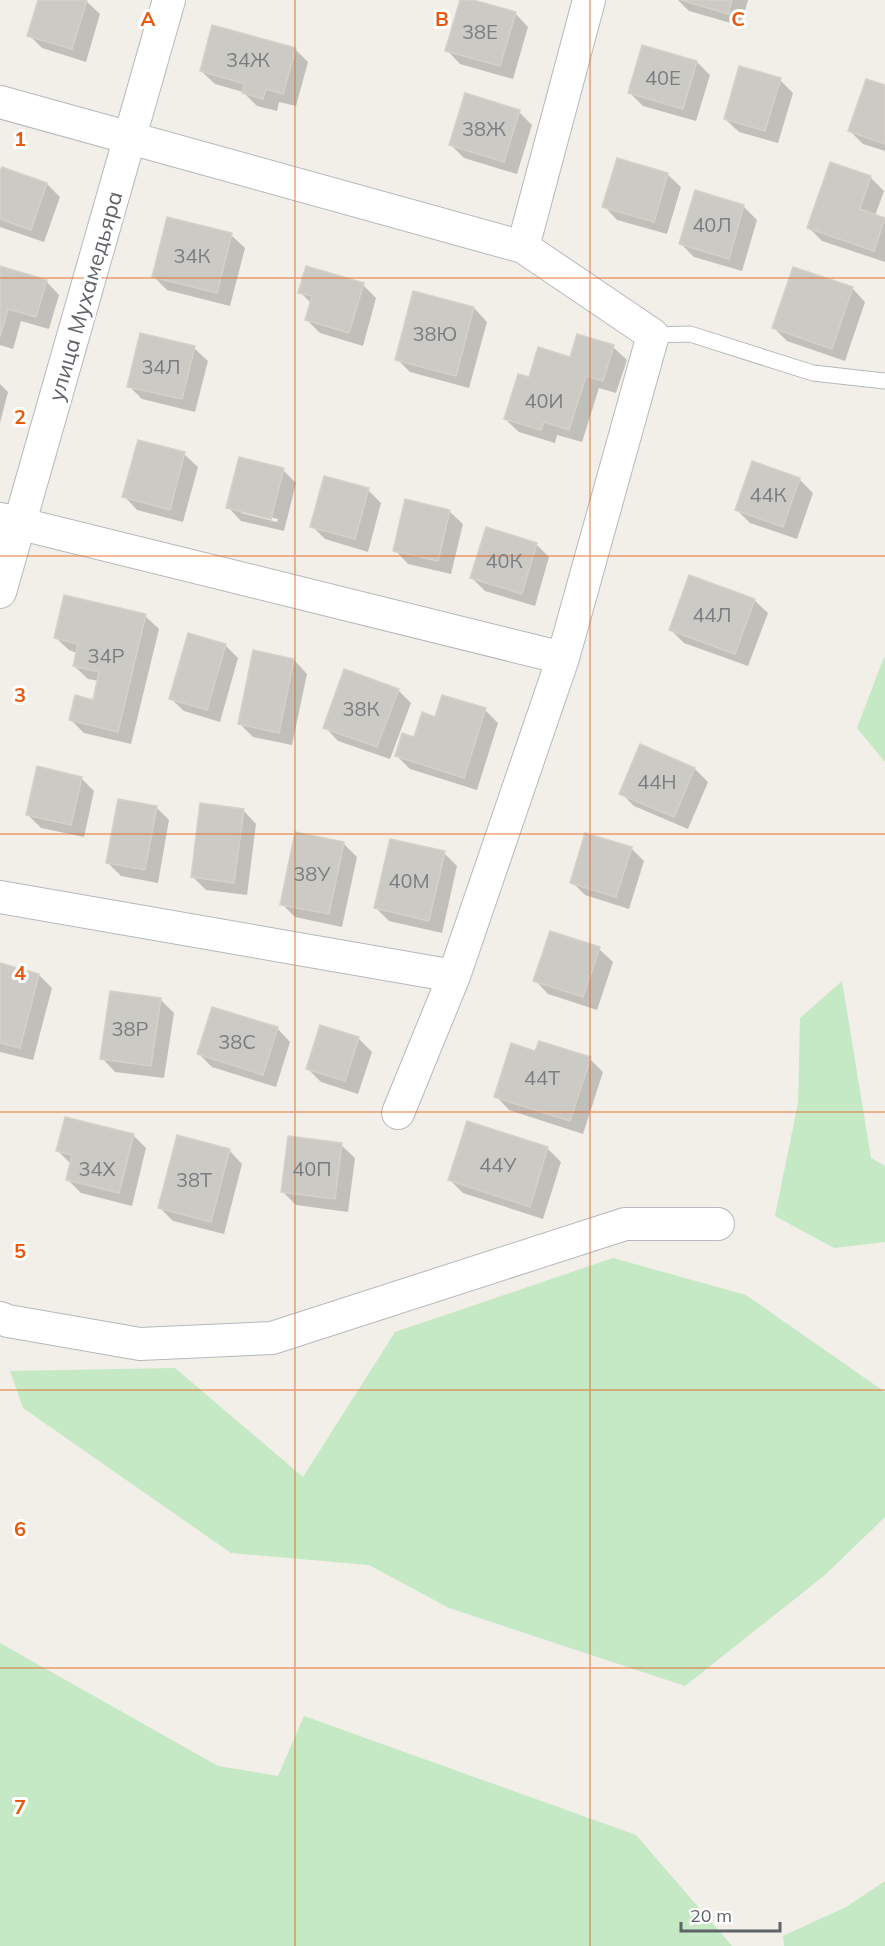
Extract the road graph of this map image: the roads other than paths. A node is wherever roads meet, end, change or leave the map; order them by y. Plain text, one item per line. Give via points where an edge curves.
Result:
1 (169, 0) edge
2 (589, 0) edge
3 (0, 102) edge
4 (130, 138) junction
5 (523, 247) junction
6 (653, 335) junction
7 (885, 381) edge
8 (10, 522) edge
9 (0, 592) edge
10 (563, 658) junction
11 (0, 897) edge
12 (454, 976) junction
13 (398, 1113) dead end
14 (718, 1224) dead end
15 (0, 1318) edge

1 - 4 street, улица Мухамедьяра
2 - 5 street
3 - 4 street
4 - 5 street
4 - 8 street, улица Мухамедьяра
5 - 6 street
6 - 7 lane via 690,334 813,373
6 - 10 street
8 - 9 street, улица Мухамедьяра
8 - 10 street
10 - 12 street
11 - 12 street
12 - 13 street
14 - 15 street via 625,1224 272,1338 140,1344

